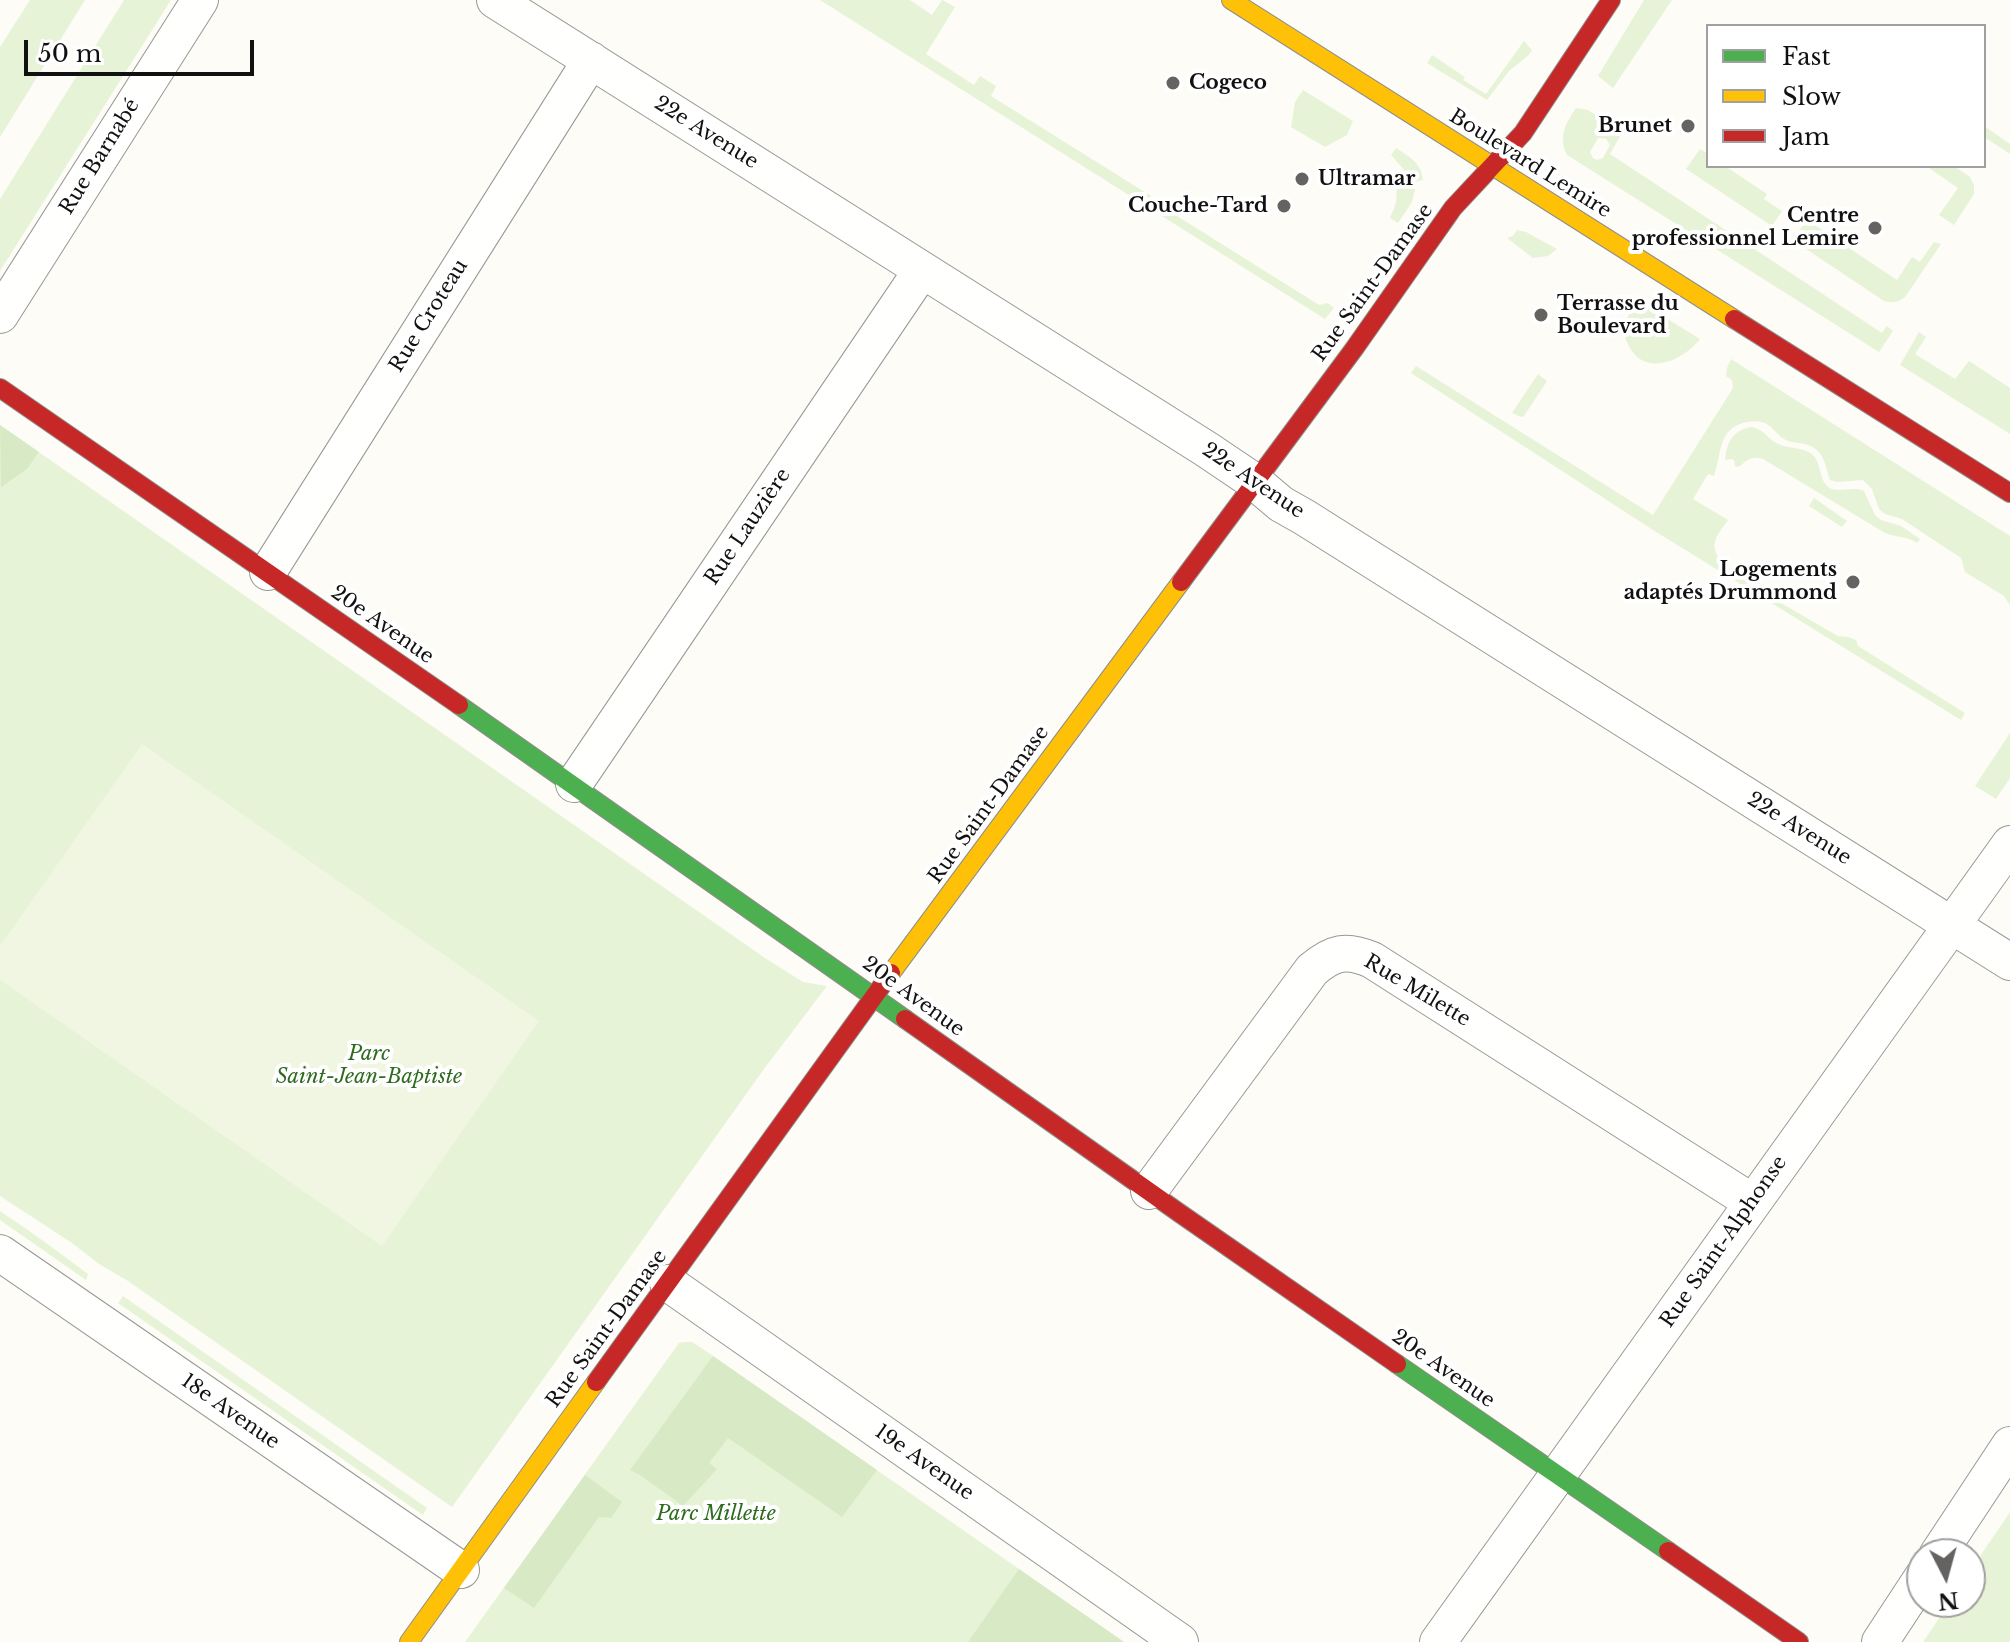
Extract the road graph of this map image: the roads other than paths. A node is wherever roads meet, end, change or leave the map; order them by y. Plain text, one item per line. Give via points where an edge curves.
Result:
1 (200, 0) edge
2 (495, 0) edge
3 (1231, 0) edge
4 (1611, 0) edge
5 (591, 60) junction
6 (1492, 167) junction
7 (922, 270) junction
8 (0, 315) edge
9 (0, 388) edge
10 (1255, 482) junction
11 (2010, 493) edge
12 (268, 572) junction
13 (574, 784) junction
14 (2010, 844) edge
15 (1951, 925) junction
16 (2010, 962) edge
17 (874, 996) junction
18 (1149, 1191) junction
19 (1752, 1202) junction
20 (0, 1253) edge
21 (668, 1283) junction
22 (2010, 1445) edge
23 (1559, 1475) junction
24 (1949, 1538) edge
25 (461, 1570) junction
26 (1906, 1602) edge
27 (409, 1642) edge
28 (1180, 1642) edge
29 (1438, 1642) edge
30 (1799, 1642) edge
31 (1880, 1642) edge

1 - 8 street, Rue Barnabé
2 - 5 street, 22e Avenue
3 - 6 street, Boulevard Lemire
4 - 6 street, Rue Saint-Damase via 1523,133
5 - 7 street, 22e Avenue
5 - 12 street, Rue Croteau
6 - 10 street, Rue Saint-Damase via 1453,208
6 - 11 street, Boulevard Lemire
7 - 10 street, 22e Avenue
7 - 13 street, Rue Lauzière
9 - 12 street, 20e Avenue
10 - 15 street, 22e Avenue via 1281,504
10 - 17 street, Rue Saint-Damase
12 - 13 street, 20e Avenue
13 - 17 street, 20e Avenue
14 - 15 street, Rue Saint-Alphonse
15 - 16 street, 22e Avenue
15 - 19 street, Rue Saint-Alphonse
17 - 18 street, 20e Avenue
17 - 21 street, Rue Saint-Damase
18 - 19 street, Rue Milette via 1312,970 1328,958 1353,953 1372,960
18 - 23 street, 20e Avenue
19 - 23 street, Rue Saint-Alphonse
20 - 25 street, 18e Avenue
21 - 25 street, Rue Saint-Damase
21 - 28 street, 19e Avenue
22 - 24 street
23 - 29 street, Rue Saint-Alphonse
23 - 30 street, 20e Avenue
25 - 27 street, Rue Saint-Damase
26 - 31 street

